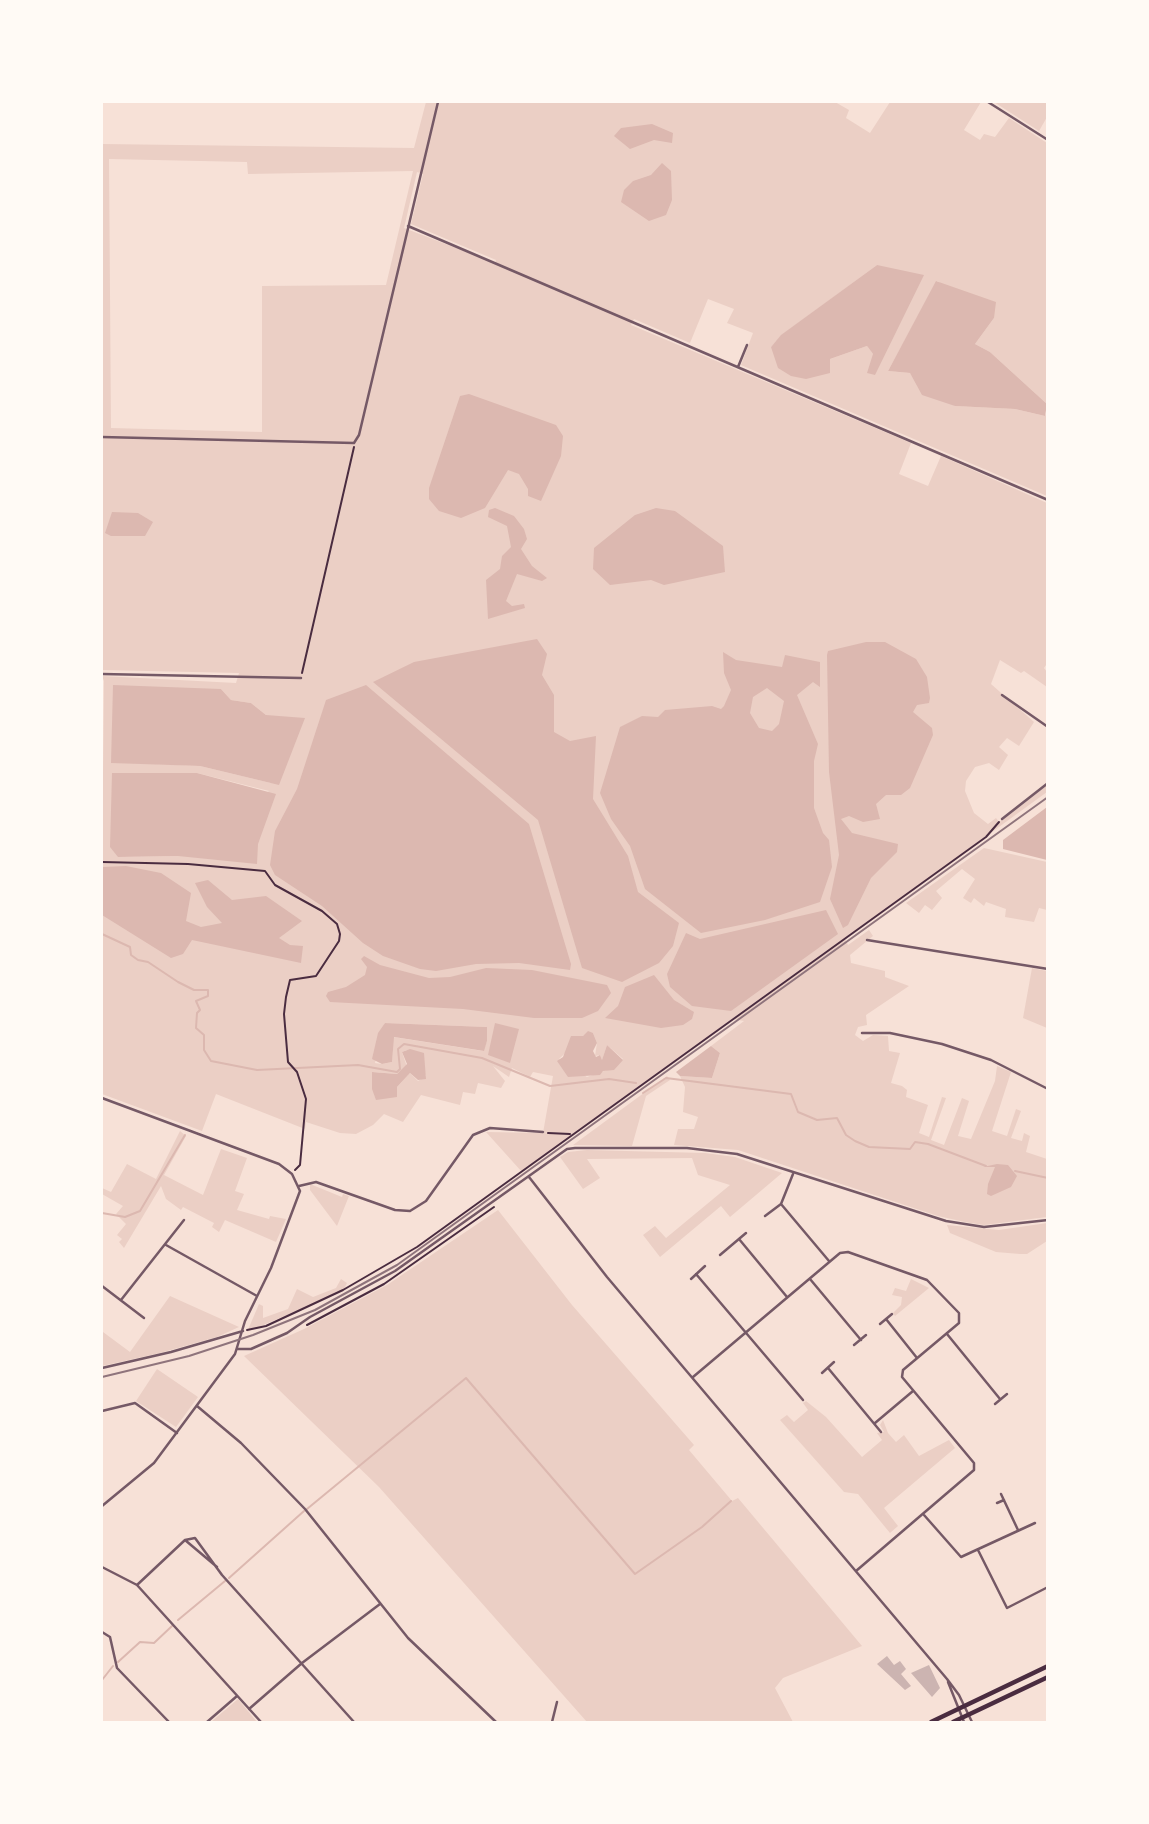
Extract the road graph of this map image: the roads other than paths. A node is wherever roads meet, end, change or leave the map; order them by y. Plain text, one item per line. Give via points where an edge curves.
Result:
1 (438, 102) edge
2 (988, 102) edge
3 (1048, 140) edge
4 (408, 226) junction
5 (747, 345) dead end
6 (738, 367) junction
7 (102, 437) edge
8 (1048, 500) edge
9 (102, 674) edge
10 (301, 678) road end
11 (1002, 695) dead end
12 (1048, 727) edge
13 (1048, 783) edge
14 (1002, 819) road end
15 (867, 940) dead end
16 (1048, 969) edge
17 (862, 1033) dead end
18 (1048, 1089) edge
19 (103, 1099) edge
20 (102, 1105) edge
21 (543, 1132) road end
22 (793, 1174) junction
23 (529, 1177) junction
24 (299, 1186) junction
25 (781, 1204) junction
26 (765, 1216) dead end
27 (184, 1220) dead end
28 (1048, 1220) edge
29 (746, 1233) dead end
30 (739, 1239) junction
31 (166, 1245) junction
32 (720, 1255) dead end
33 (829, 1261) junction
34 (705, 1266) dead end
35 (696, 1274) junction
36 (691, 1279) dead end
37 (810, 1279) junction
38 (102, 1286) edge
39 (257, 1296) junction
40 (787, 1297) junction
41 (121, 1300) junction
42 (892, 1314) dead end
43 (144, 1318) dead end
44 (886, 1319) junction
45 (880, 1324) dead end
46 (243, 1331) junction
47 (745, 1333) junction
48 (947, 1334) junction
49 (866, 1335) dead end
50 (861, 1340) junction
51 (854, 1345) dead end
52 (238, 1349) junction
53 (917, 1358) junction
54 (834, 1362) dead end
55 (102, 1367) edge
56 (828, 1368) junction
57 (822, 1373) dead end
58 (693, 1377) junction
59 (802, 1389) dead end
60 (913, 1391) junction
61 (796, 1393) junction
62 (1007, 1394) dead end
63 (1000, 1399) junction
64 (803, 1401) dead end
65 (995, 1404) dead end
66 (197, 1406) junction
67 (102, 1411) edge
68 (874, 1423) junction
69 (881, 1432) dead end
70 (177, 1433) junction
71 (1001, 1494) dead end
72 (1004, 1500) junction
73 (997, 1503) dead end
74 (102, 1506) edge
75 (924, 1515) junction
76 (1035, 1523) dead end
77 (1018, 1530) junction
78 (185, 1540) junction
79 (978, 1550) junction
80 (102, 1567) edge
81 (217, 1567) junction
82 (856, 1571) junction
83 (137, 1585) junction
84 (1048, 1587) edge
85 (380, 1604) junction
86 (102, 1632) edge
87 (302, 1663) junction
88 (1048, 1666) edge
89 (1048, 1677) edge
90 (947, 1679) junction
91 (237, 1696) junction
92 (557, 1702) dead end
93 (964, 1707) junction
94 (250, 1709) junction
95 (958, 1710) junction
96 (968, 1715) junction
97 (963, 1721) edge
98 (261, 1722) edge
99 (169, 1723) edge
100 (207, 1723) edge
101 (354, 1723) edge
102 (496, 1723) edge
103 (552, 1723) edge
104 (931, 1723) edge
105 (953, 1723) edge
106 (972, 1723) edge

1 - 4 street
2 - 3 street
4 - 6 street
4 - 7 street via 354,443
5 - 6 street
6 - 8 street
9 - 10 street
11 - 12 street
13 - 14 street
15 - 16 street
17 - 18 street via 890,1033 942,1044 990,1060
19 - 20 street
19 - 24 street via 279,1164
21 - 24 street via 490,1128 473,1135 426,1200 410,1210 396,1210 316,1182
22 - 23 street via 737,1154 705,1150 567,1149
22 - 25 street
22 - 28 street via 956,1223 999,1227
23 - 52 street via 396,1271 288,1333 251,1349
23 - 58 street
24 - 39 street via 298,1203
25 - 26 street
25 - 33 street
27 - 31 street
29 - 30 street
30 - 32 street
30 - 40 street
31 - 39 street
31 - 41 street
33 - 37 street
33 - 48 street via 848,1252 927,1280 961,1318
34 - 35 street
35 - 36 street
35 - 47 street
37 - 40 street
37 - 50 street
38 - 41 street
39 - 46 street
40 - 47 street
41 - 43 street
42 - 44 street
44 - 45 street
44 - 53 street
46 - 52 street
46 - 55 street
47 - 58 street
47 - 61 street
48 - 53 street
48 - 63 street
49 - 50 street
50 - 51 street
52 - 66 street
53 - 60 street via 903,1370 902,1377
54 - 56 street
56 - 57 street
56 - 68 street
58 - 82 street
59 - 61 street
60 - 68 street
60 - 75 street via 974,1463 972,1474
61 - 64 street
62 - 63 street
63 - 65 street
66 - 70 street
66 - 85 street via 241,1443 305,1509
67 - 70 street via 135,1403
68 - 69 street
70 - 74 street via 147,1471
71 - 72 street
72 - 73 street
72 - 77 street
75 - 79 street via 957,1555 965,1557
75 - 82 street
76 - 77 street
77 - 79 street
78 - 81 street
78 - 81 street via 195,1538
78 - 83 street
79 - 84 street via 1006,1608
80 - 83 street
81 - 87 street
82 - 90 street
83 - 91 street
85 - 87 street
85 - 102 street via 453,1685
86 - 99 street via 110,1637 117,1668
87 - 94 street
87 - 101 street
88 - 93 main road
89 - 96 main road
90 - 93 street
90 - 95 street
91 - 94 street
91 - 100 street
92 - 103 street
93 - 95 main road
93 - 96 street
94 - 98 street
95 - 97 street
95 - 104 main road
96 - 97 main road
96 - 106 street
97 - 105 main road

